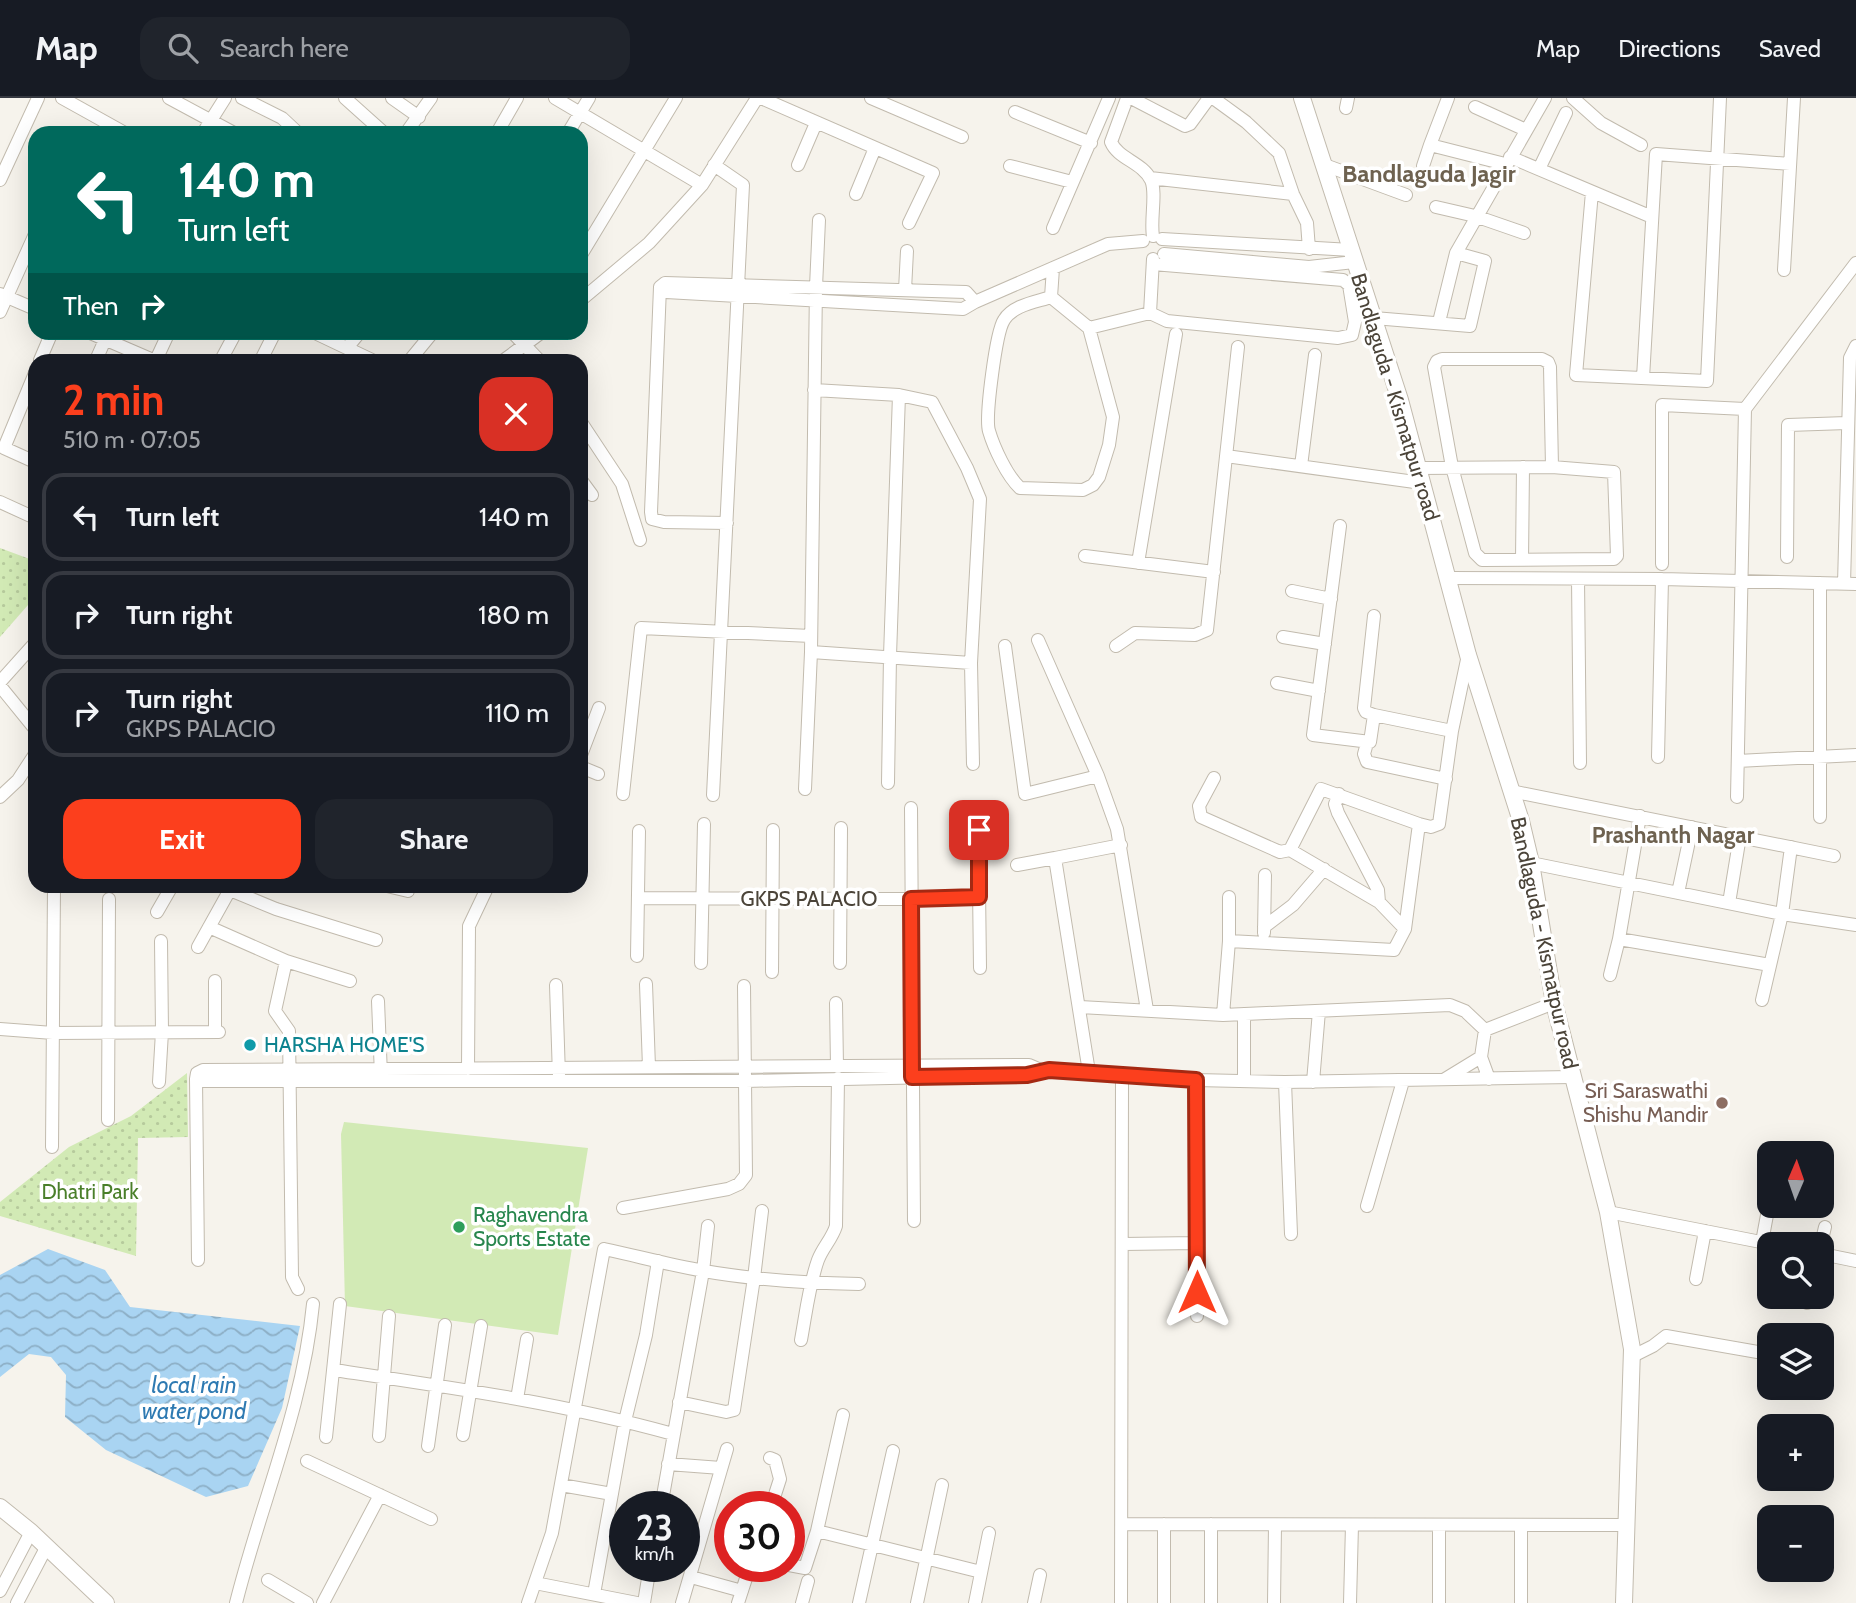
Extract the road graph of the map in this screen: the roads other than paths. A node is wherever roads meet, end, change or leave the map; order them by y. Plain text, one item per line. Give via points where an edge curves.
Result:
1 (38, 98) edge
2 (62, 98) edge
3 (169, 98) edge
4 (225, 98) edge
5 (242, 98) edge
6 (345, 98) edge
7 (393, 98) edge
8 (430, 98) edge
9 (517, 98) edge
10 (555, 98) edge
11 (589, 98) edge
12 (676, 98) edge
13 (759, 98) edge
14 (871, 98) edge
15 (1109, 98) edge
16 (1211, 98) edge
17 (1302, 98) edge
18 (1448, 98) edge
19 (1545, 98) edge
20 (1573, 98) edge
21 (1720, 98) edge
22 (1794, 98) edge
23 (1475, 107) dead end
24 (1015, 112) dead end
25 (580, 113) junction
26 (1566, 113) dead end
27 (419, 117) junction
28 (816, 123) junction
29 (112, 126) edge
30 (205, 126) edge
31 (207, 126) edge
32 (291, 126) edge
33 (376, 126) edge
34 (412, 126) edge
35 (501, 126) edge
36 (572, 126) edge
37 (1526, 131) junction
38 (962, 137) dead end
39 (1091, 143) junction
40 (1430, 145) junction
41 (1641, 145) dead end
42 (875, 148) junction
43 (645, 151) junction
44 (1718, 160) junction
45 (1508, 161) junction
46 (1322, 164) junction
47 (1790, 164) junction
48 (714, 165) junction
49 (798, 165) dead end
50 (1010, 166) dead end
51 (1423, 166) dead end
52 (1539, 169) junction
53 (1150, 178) junction
54 (0, 180) edge
55 (1072, 182) junction
56 (702, 184) junction
57 (1592, 192) junction
58 (856, 194) dead end
59 (1293, 194) junction
60 (1406, 195) dead end
61 (1436, 207) dead end
62 (1475, 216) junction
63 (1652, 217) junction
64 (820, 220) dead end
65 (909, 223) dead end
66 (1053, 228) dead end
67 (1524, 233) dead end
68 (1153, 239) junction
69 (588, 243) edge
70 (28, 247) edge
71 (1309, 249) junction
72 (907, 251) dead end
73 (1456, 253) junction
74 (1352, 256) junction
75 (1157, 259) junction
76 (1856, 263) edge
77 (1054, 268) junction
78 (1784, 270) dead end
79 (816, 287) junction
80 (905, 290) junction
81 (736, 291) junction
82 (588, 294) edge
83 (3, 295) edge
84 (1051, 296) junction
85 (816, 301) junction
86 (975, 302) junction
87 (28, 306) edge
88 (0, 312) edge
89 (1150, 313) junction
90 (1374, 318) junction
91 (1439, 322) junction
92 (1089, 328) junction
93 (1175, 334) dead end
94 (115, 340) edge
95 (330, 340) edge
96 (353, 340) edge
97 (426, 340) edge
98 (521, 340) edge
99 (532, 340) edge
100 (351, 343) dead end
101 (526, 345) junction
102 (1856, 346) edge
103 (1238, 347) dead end
104 (142, 354) edge
105 (359, 354) edge
106 (415, 354) edge
107 (513, 354) edge
108 (534, 354) edge
109 (1315, 355) dead end
110 (1643, 378) junction
111 (28, 390) edge
112 (814, 390) junction
113 (899, 396) junction
114 (1745, 409) junction
115 (1847, 423) junction
116 (588, 433) edge
117 (1226, 456) junction
118 (28, 459) edge
119 (1301, 466) junction
120 (1451, 467) junction
121 (1523, 467) junction
122 (1552, 467) junction
123 (1420, 476) junction
124 (588, 490) edge
125 (592, 495) dead end
126 (0, 502) edge
127 (28, 515) edge
128 (727, 523) junction
129 (1340, 526) dead end
130 (640, 540) dead end
131 (1085, 556) dead end
132 (1787, 557) dead end
133 (1522, 560) junction
134 (1138, 563) junction
135 (1662, 564) dead end
136 (1214, 572) junction
137 (1448, 578) junction
138 (1578, 579) junction
139 (1662, 579) junction
140 (1740, 581) junction
141 (1820, 583) junction
142 (1850, 584) edge
143 (1292, 591) dead end
144 (1331, 599) junction
145 (1374, 616) dead end
146 (721, 630) junction
147 (811, 636) junction
148 (1283, 637) dead end
149 (1038, 640) dead end
150 (1325, 644) junction
151 (1005, 646) dead end
152 (1116, 646) dead end
153 (28, 651) edge
154 (811, 652) junction
155 (1468, 654) junction
156 (890, 656) junction
157 (971, 663) junction
158 (1277, 683) dead end
159 (0, 684) edge
160 (1319, 691) junction
161 (599, 708) dead end
162 (1374, 715) junction
163 (28, 720) edge
164 (1452, 731) junction
165 (588, 737) edge
166 (1367, 743) junction
167 (1856, 755) edge
168 (1658, 757) dead end
169 (1819, 757) junction
170 (1738, 761) junction
171 (1580, 762) dead end
172 (973, 764) dead end
173 (28, 765) edge
174 (588, 770) edge
175 (598, 774) dead end
176 (1098, 776) junction
177 (1214, 778) dead end
178 (1446, 779) junction
179 (888, 783) dead end
180 (805, 789) dead end
181 (1511, 791) junction
182 (623, 794) dead end
183 (1339, 794) junction
184 (713, 795) dead end
185 (0, 797) edge
186 (1737, 797) dead end
187 (978, 807) dead end
188 (911, 808) dead end
189 (1640, 816) junction
190 (1820, 817) dead end
191 (705, 824) dead end
192 (1419, 824) junction
193 (1692, 827) junction
194 (841, 828) dead end
195 (773, 830) dead end
196 (639, 831) dead end
197 (1740, 836) junction
198 (1121, 845) junction
199 (1791, 847) junction
200 (1290, 850) junction
201 (1834, 856) dead end
202 (1055, 858) junction
203 (1531, 863) junction
204 (1017, 865) dead end
205 (1324, 869) junction
206 (1265, 874) dead end
207 (1627, 882) junction
208 (54, 893) edge
209 (168, 893) edge
210 (228, 893) edge
211 (242, 893) edge
212 (485, 893) edge
213 (1678, 893) junction
214 (979, 897) junction
215 (1229, 897) dead end
216 (640, 898) junction
217 (109, 899) dead end
218 (702, 899) junction
219 (773, 899) junction
220 (841, 899) junction
221 (911, 899) junction
222 (1379, 902) junction
223 (1729, 903) junction
224 (157, 912) dead end
225 (1782, 914) junction
226 (1856, 925) edge
227 (209, 927) junction
228 (1264, 927) junction
229 (1405, 929) junction
230 (1619, 939) junction
231 (376, 940) dead end
232 (161, 941) dead end
233 (1229, 941) junction
234 (1263, 943) junction
235 (198, 947) dead end
236 (637, 956) dead end
237 (286, 961) junction
238 (701, 963) dead end
239 (840, 963) dead end
240 (1770, 965) junction
241 (980, 968) dead end
242 (772, 972) dead end
243 (1610, 975) dead end
244 (215, 981) dead end
245 (350, 981) dead end
246 (646, 984) dead end
247 (556, 985) dead end
248 (744, 986) dead end
249 (1762, 1000) dead end
250 (378, 1002) dead end
251 (836, 1003) dead end
252 (1554, 1003) junction
253 (1080, 1007) junction
254 (1147, 1010) junction
255 (1318, 1011) junction
256 (1244, 1014) junction
257 (1223, 1015) junction
258 (0, 1029) edge
259 (1485, 1030) junction
260 (52, 1032) junction
261 (108, 1032) junction
262 (162, 1032) junction
263 (1481, 1057) junction
264 (649, 1067) junction
265 (468, 1069) junction
266 (837, 1072) junction
267 (912, 1072) junction
268 (1089, 1072) junction
269 (288, 1074) junction
270 (746, 1074) junction
271 (381, 1075) junction
272 (559, 1075) junction
273 (1122, 1075) junction
274 (1572, 1077) junction
275 (1489, 1079) junction
276 (1196, 1080) junction
277 (1444, 1080) junction
278 (1244, 1081) junction
279 (1403, 1081) junction
280 (159, 1082) dead end
281 (1285, 1082) junction
282 (1313, 1082) junction
283 (108, 1120) dead end
284 (52, 1147) dead end
285 (1367, 1206) dead end
286 (624, 1208) dead end
287 (762, 1211) dead end
288 (1608, 1212) junction
289 (914, 1221) dead end
290 (708, 1226) dead end
291 (1825, 1227) dead end
292 (1705, 1231) junction
293 (1824, 1232) edge
294 (1291, 1234) dead end
295 (1757, 1241) edge
296 (1197, 1243) junction
297 (1123, 1244) junction
298 (1834, 1256) edge
299 (198, 1260) dead end
300 (658, 1261) junction
301 (1856, 1261) edge
302 (703, 1270) junction
303 (754, 1278) junction
304 (1696, 1279) dead end
305 (811, 1283) junction
306 (859, 1284) dead end
307 (298, 1289) dead end
308 (313, 1304) dead end
309 (340, 1304) dead end
310 (389, 1316) dead end
311 (1198, 1317) dead end
312 (445, 1325) dead end
313 (481, 1326) dead end
314 (527, 1339) dead end
315 (802, 1340) dead end
316 (1757, 1352) edge
317 (1631, 1357) junction
318 (334, 1370) junction
319 (384, 1377) junction
320 (437, 1385) junction
321 (470, 1390) junction
322 (517, 1399) junction
323 (679, 1402) junction
324 (574, 1411) junction
325 (843, 1415) dead end
326 (625, 1421) junction
327 (673, 1434) junction
328 (463, 1435) dead end
329 (379, 1436) dead end
330 (326, 1437) dead end
331 (428, 1447) dead end
332 (727, 1449) dead end
333 (893, 1451) dead end
334 (770, 1458) dead end
335 (307, 1461) dead end
336 (668, 1464) junction
337 (721, 1468) junction
338 (561, 1485) junction
339 (942, 1485) dead end
340 (613, 1491) edge
341 (664, 1491) edge
342 (776, 1491) edge
343 (609, 1493) edge
344 (380, 1496) junction
345 (0, 1507) edge
346 (609, 1511) edge
347 (431, 1519) dead end
348 (1122, 1524) junction
349 (1164, 1524) junction
350 (1211, 1524) junction
351 (1275, 1525) junction
352 (1352, 1525) junction
353 (1438, 1525) junction
354 (1521, 1525) junction
355 (1625, 1525) junction
356 (817, 1531) junction
357 (31, 1532) junction
358 (989, 1533) dead end
359 (700, 1544) edge
360 (872, 1544) junction
361 (46, 1548) junction
362 (927, 1557) junction
363 (805, 1568) edge
364 (981, 1572) junction
365 (1040, 1574) dead end
366 (9, 1575) junction
367 (268, 1580) dead end
368 (700, 1581) edge
369 (808, 1581) dead end
370 (647, 1582) edge
371 (689, 1582) edge
372 (535, 1583) junction
373 (26, 1587) junction
374 (0, 1591) edge
375 (594, 1594) junction
376 (740, 1597) edge
377 (17, 1603) edge
378 (106, 1603) edge
379 (236, 1603) edge
380 (307, 1603) edge
381 (323, 1603) edge
382 (528, 1603) edge
383 (637, 1603) edge
384 (644, 1603) edge
385 (682, 1603) edge
386 (802, 1603) edge
387 (859, 1603) edge
388 (917, 1603) edge
389 (975, 1603) edge
390 (1034, 1603) edge
391 (1121, 1603) edge
392 (1164, 1603) edge
393 (1211, 1603) edge
394 (1274, 1603) edge
395 (1350, 1603) edge
396 (1439, 1603) edge
397 (1521, 1603) edge
398 (1624, 1603) edge

1 - 54 street
2 - 29 street
3 - 30 street
4 - 31 street
5 - 32 street
6 - 33 street
7 - 27 street
8 - 27 street
9 - 35 street
10 - 25 street
11 - 25 street
12 - 43 street
13 - 28 street
13 - 48 street
14 - 38 street
15 - 39 street
16 - 53 street via 1185,126 1131,98 1126,101 1111,142
16 - 59 street via 1279,153
17 - 46 street, Bandlaguda - Kismatpur road
18 - 40 street
19 - 37 street
20 - 41 street via 1601,123
21 - 44 street
22 - 47 street
23 - 37 street
24 - 39 street
25 - 36 street
25 - 43 street
26 - 52 street
27 - 34 street
28 - 42 street
28 - 49 street
37 - 45 street
39 - 55 street
40 - 45 street
40 - 51 street
42 - 58 street
42 - 65 street via 933,173
43 - 56 street
43 - 69 street
44 - 47 street
44 - 63 street via 1656,154
44 - 110 street via 1707,381
45 - 52 street
45 - 62 street
46 - 60 street
46 - 74 street, Bandlaguda - Kismatpur road
47 - 78 street
48 - 56 street
48 - 81 street via 743,185
50 - 55 street
52 - 57 street
53 - 59 street
53 - 68 street
55 - 66 street
56 - 82 street via 649,243
57 - 63 street
57 - 110 street via 1576,375
59 - 71 street via 1307,223
61 - 62 street
62 - 67 street
62 - 73 street
63 - 110 street
64 - 79 street
68 - 71 street
68 - 75 street via 1166,246
68 - 75 street via 1144,253
68 - 77 street via 1108,244
70 - 83 street
71 - 74 street
72 - 80 street
73 - 91 street
73 - 91 street via 1485,261 1470,326
74 - 75 street via 1309,267
74 - 90 street, Bandlaguda - Kismatpur road
75 - 89 street
75 - 89 street via 1343,280 1349,285 1355,322 1352,335 1338,338 1167,321
76 - 114 street
77 - 84 street
77 - 86 street
79 - 80 street
79 - 81 street
79 - 85 street
80 - 86 street via 966,292
81 - 85 street
81 - 128 street
81 - 128 street via 665,283 660,287 650,512 652,519 664,522
83 - 87 street
83 - 88 street
84 - 92 street
84 - 92 street via 1016,309 1004,319 997,337 988,429 1011,479 1020,488 1083,490 1099,477 1113,416
85 - 86 street via 963,309
85 - 112 street
89 - 92 street
90 - 91 street
90 - 123 street, Bandlaguda - Kismatpur road
93 - 134 street
94 - 104 street
95 - 105 street
96 - 100 street
97 - 106 street
98 - 101 street
99 - 101 street
101 - 107 street
101 - 108 street
102 - 115 street via 1850,358
103 - 117 street
109 - 119 street
111 - 118 street via 4,448
112 - 113 street
112 - 147 street
113 - 156 street
113 - 157 street via 932,402 980,499
114 - 135 street via 1662,405
114 - 140 street
115 - 132 street via 1788,425
115 - 142 street
116 - 130 street via 622,484
117 - 119 street
117 - 136 street
119 - 123 street
120 - 121 street
120 - 122 street via 1434,367 1442,359 1548,362
120 - 123 street
120 - 133 street via 1475,553 1482,560
121 - 122 street
121 - 133 street
122 - 133 street via 1614,472 1617,556 1609,560
123 - 137 street, Bandlaguda - Kismatpur road
124 - 125 street
126 - 127 street
128 - 146 street
129 - 144 street
131 - 134 street
134 - 136 street
136 - 152 street via 1207,630 1195,635 1135,633
137 - 138 street
137 - 155 street, Bandlaguda - Kismatpur road
138 - 139 street
138 - 171 street
139 - 140 street
139 - 168 street
140 - 141 street
140 - 170 street
141 - 142 street
141 - 169 street
143 - 144 street
144 - 150 street
145 - 162 street via 1364,708
146 - 147 street
146 - 182 street via 641,628
146 - 184 street
147 - 154 street
148 - 150 street
149 - 176 street
150 - 160 street
151 - 176 street via 1026,794
153 - 159 street
154 - 156 street
154 - 180 street
155 - 164 street
155 - 181 street, Bandlaguda - Kismatpur road
156 - 157 street
156 - 179 street
157 - 172 street
158 - 160 street
159 - 163 street
160 - 166 street via 1313,735
161 - 165 street
162 - 164 street
162 - 166 street
164 - 178 street
166 - 178 street via 1367,762
167 - 169 street
169 - 170 street
169 - 190 street
170 - 186 street
173 - 185 street
174 - 175 street
176 - 198 street
177 - 200 street via 1199,806 1200,817 1280,852
178 - 192 street via 1439,824
181 - 189 street
181 - 203 street, Bandlaguda - Kismatpur road
183 - 192 street
183 - 200 street via 1319,790
183 - 222 street via 1338,813 1378,890
187 - 214 street
188 - 221 street
189 - 193 street
189 - 207 street
191 - 218 street
192 - 229 street
193 - 197 street
193 - 213 street
194 - 220 street
195 - 219 street
196 - 216 street
197 - 199 street
197 - 223 street
198 - 202 street
198 - 254 street
199 - 201 street
199 - 225 street
200 - 205 street
202 - 204 street
202 - 253 street
203 - 207 street
203 - 252 street, Bandlaguda - Kismatpur road
205 - 222 street
205 - 228 street via 1293,905
206 - 228 street
207 - 213 street
207 - 230 street
208 - 260 street
209 - 224 street
210 - 227 street
211 - 231 street via 276,909
212 - 265 street via 470,926
213 - 223 street
214 - 221 street, GKPS PALACIO
214 - 241 street
215 - 233 street
216 - 218 street, GKPS PALACIO
216 - 236 street
217 - 261 street
218 - 219 street, GKPS PALACIO
218 - 238 street
219 - 220 street, GKPS PALACIO
219 - 242 street
220 - 221 street, GKPS PALACIO
220 - 239 street
221 - 267 street
222 - 229 street
223 - 225 street
225 - 226 street
225 - 240 street
227 - 235 street
227 - 237 street
228 - 234 street
229 - 234 street via 1397,947 1390,951
230 - 240 street
230 - 243 street
232 - 262 street
233 - 234 street
233 - 257 street
237 - 245 street
237 - 269 street via 275,1011 289,1031
240 - 249 street
244 - 262 street via 217,1032
246 - 264 street
247 - 272 street
248 - 270 street
250 - 271 street
251 - 266 street
252 - 259 street
252 - 274 street, Bandlaguda - Kismatpur road
253 - 254 street
253 - 268 street
254 - 257 street
255 - 256 street
255 - 259 street via 1450,1005 1465,1011
255 - 282 street
256 - 257 street
256 - 278 street
258 - 260 street
259 - 263 street
260 - 261 street
260 - 284 street
261 - 262 street
261 - 283 street
262 - 280 street
263 - 275 street
263 - 277 street
264 - 270 street
264 - 272 street
265 - 271 street
265 - 272 street
266 - 267 street
266 - 270 street
266 - 305 street via 836,1226 819,1256
267 - 268 street via 1029,1065 1044,1071
267 - 289 street
268 - 273 street
269 - 271 street
269 - 299 street via 209,1069 197,1073
269 - 307 street via 292,1277
270 - 272 street
270 - 286 street via 746,1175 739,1184
271 - 272 street
273 - 276 street
273 - 297 street
274 - 275 street
274 - 288 street, Bandlaguda - Kismatpur road
275 - 277 street
276 - 278 street
276 - 296 street
277 - 279 street
278 - 281 street
279 - 282 street
279 - 285 street
281 - 282 street
281 - 294 street
287 - 303 street
288 - 292 street
288 - 317 street, Bandlaguda - Kismatpur road
290 - 302 street
291 - 293 street
292 - 295 street
292 - 304 street
296 - 297 street
296 - 311 street
297 - 348 street
298 - 301 street
300 - 302 street
300 - 324 street via 604,1249
300 - 326 street
302 - 303 street
302 - 323 street
303 - 305 street
303 - 323 street via 734,1410
305 - 306 street
305 - 315 street
308 - 379 street via 289,1428
309 - 318 street
310 - 319 street
312 - 320 street
313 - 321 street
314 - 322 street
316 - 317 street via 1666,1336
317 - 355 street, Bandlaguda - Kismatpur road
318 - 319 street
318 - 330 street
319 - 320 street
319 - 329 street
320 - 321 street
320 - 331 street
321 - 322 street
321 - 328 street
322 - 324 street
323 - 327 street
324 - 326 street
324 - 338 street
325 - 356 street
326 - 327 street
326 - 340 street
327 - 336 street
332 - 337 street
333 - 360 street
334 - 342 street via 780,1479
335 - 344 street
336 - 337 street
336 - 341 street
337 - 359 street
338 - 343 street
338 - 372 street via 552,1533
339 - 362 street
344 - 347 street
344 - 381 street
345 - 357 street
346 - 375 street
348 - 349 street
348 - 391 street
349 - 350 street
349 - 392 street
350 - 351 street
350 - 393 street
351 - 352 street
351 - 394 street
352 - 353 street
352 - 395 street
353 - 354 street
353 - 396 street
354 - 355 street
354 - 397 street
355 - 398 street, Bandlaguda - Kismatpur road
356 - 360 street
356 - 363 street
357 - 361 street
357 - 366 street
358 - 364 street
360 - 362 street
360 - 387 street
361 - 373 street
361 - 378 street
362 - 364 street
362 - 388 street
364 - 389 street
365 - 390 street
366 - 373 street
366 - 374 street
367 - 380 street
368 - 376 street
369 - 386 street
370 - 384 street
371 - 385 street
372 - 375 street
372 - 382 street
373 - 377 street
375 - 383 street

